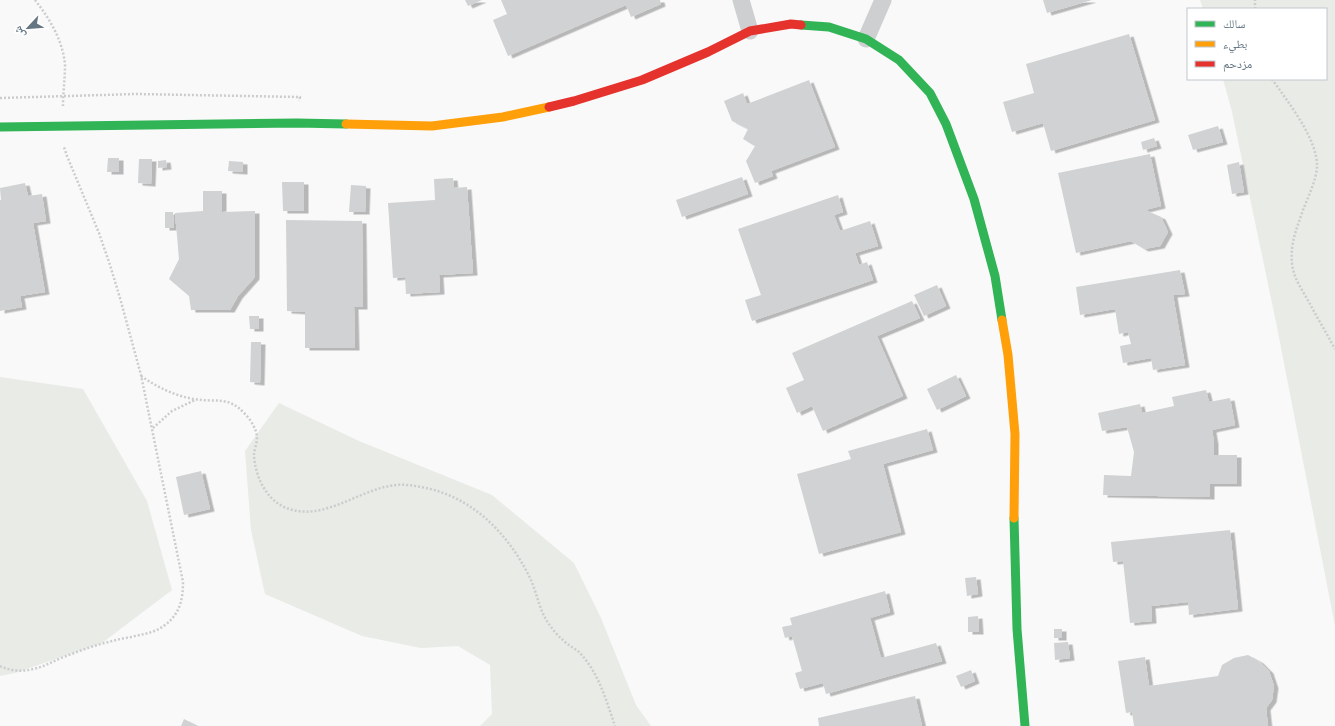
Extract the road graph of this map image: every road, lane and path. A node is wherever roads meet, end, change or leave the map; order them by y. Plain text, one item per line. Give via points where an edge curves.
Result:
1 (36, 0) edge
2 (741, 0) edge
3 (883, 0) edge
4 (750, 31) junction
5 (866, 39) junction
6 (1273, 80) edge
7 (63, 97) junction
8 (0, 98) edge
9 (296, 124) junction
10 (62, 126) junction
11 (0, 127) edge
12 (1335, 349) edge
13 (141, 375) junction
14 (196, 399) junction
15 (152, 428) junction
16 (0, 666) edge
17 (615, 726) edge
18 (1025, 726) edge

1 - 7 path via 62,48 65,64
2 - 4 street
3 - 5 street
4 - 5 street via 792,24 830,26
4 - 9 street via 642,80 574,102 503,117 432,126
5 - 18 street via 899,60 930,93 946,124 974,199 994,276 1008,355 1015,434 1016,629
6 - 12 path via 1313,144 1316,156 1315,179 1294,236 1291,250 1292,265 1296,279
7 - 8 path
7 - 9 path via 136,94 300,97
7 - 10 path
9 - 10 street
10 - 11 street
10 - 13 path via 67,156 87,201 110,265
13 - 14 path via 153,384
13 - 15 path
14 - 15 path via 172,411
14 - 17 path via 224,400 246,414 257,438 254,454 261,484 282,506 296,511 324,510 383,487 399,485 441,491 467,503 507,539 529,576 549,624 562,640 579,652 599,680
15 - 16 path via 183,582 180,606 174,616 156,631 96,646 32,669 19,671

